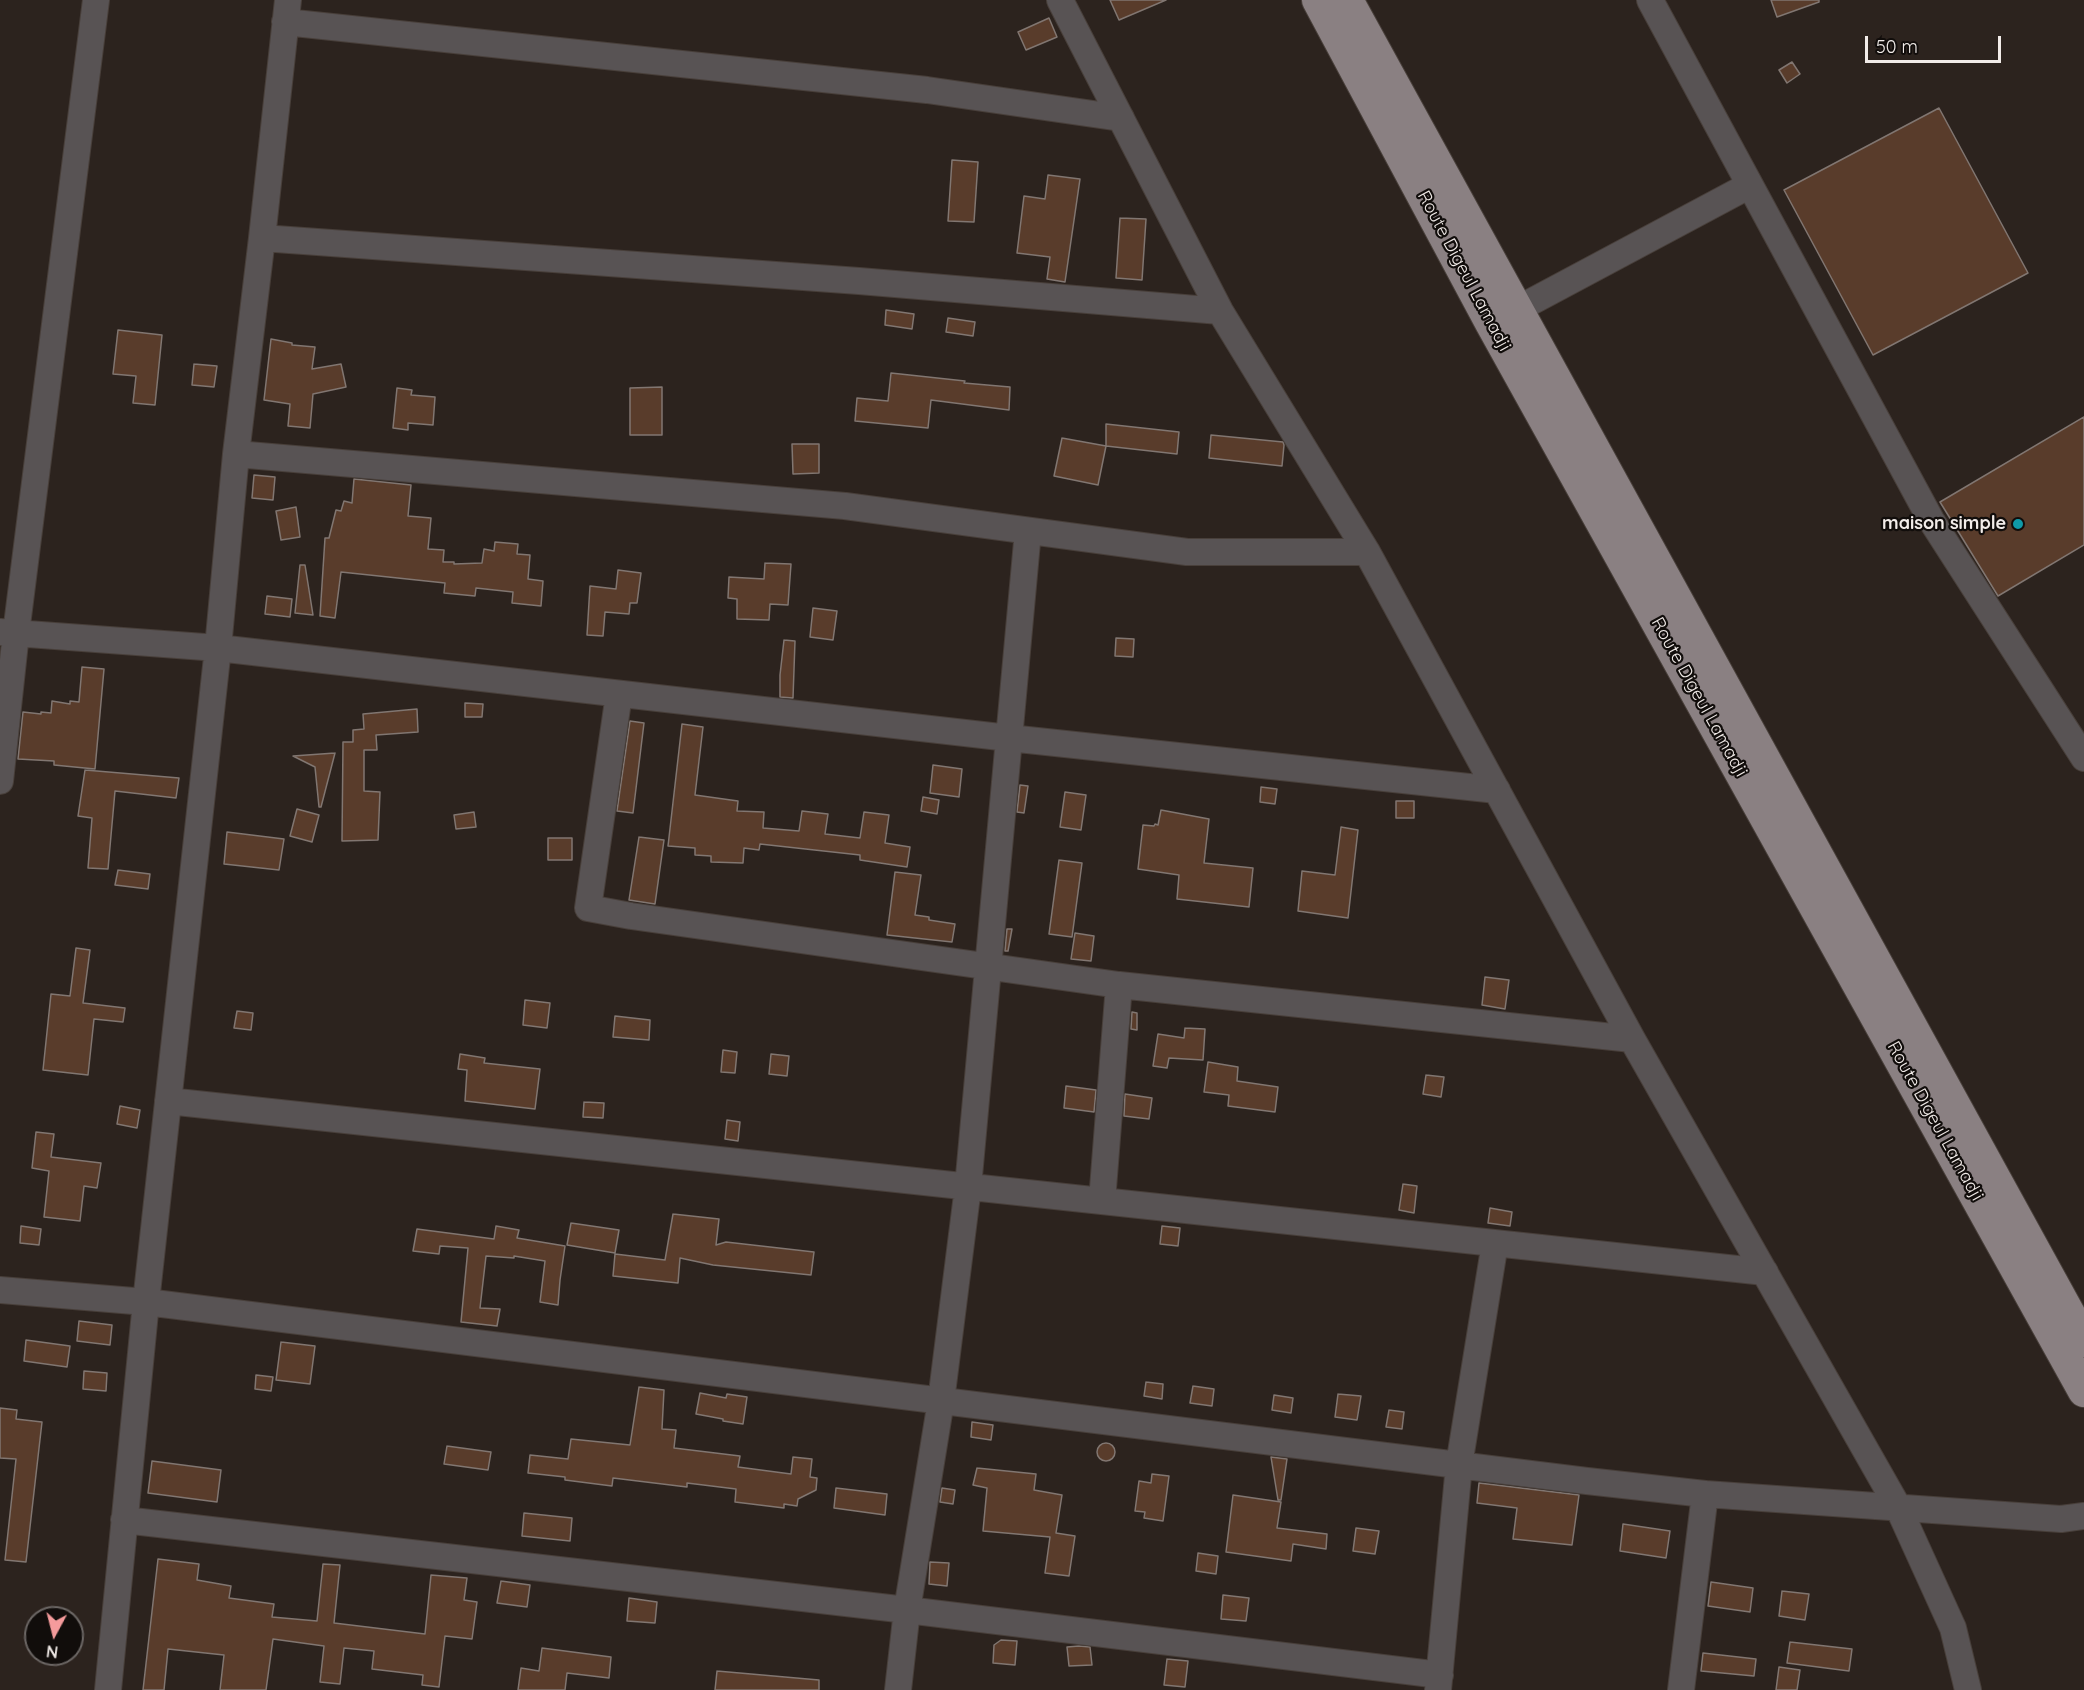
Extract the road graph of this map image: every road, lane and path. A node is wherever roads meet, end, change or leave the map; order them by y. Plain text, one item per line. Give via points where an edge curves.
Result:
1 (96, 0) edge
2 (1060, 0) edge
3 (1318, 0) edge
4 (1347, 0) edge
5 (1650, 0) edge
6 (287, 11) edge
7 (1121, 118) junction
8 (1750, 185) junction
9 (262, 238) junction
10 (1220, 311) junction
11 (1504, 316) junction
12 (236, 454) junction
13 (1028, 531) junction
14 (1367, 552) junction
15 (8, 633) edge
16 (218, 648) junction
17 (619, 694) junction
18 (1010, 738) junction
19 (2084, 759) edge
20 (0, 781) edge
21 (1497, 790) junction
22 (989, 965) junction
23 (1119, 985) junction
24 (1632, 1039) junction
25 (168, 1101) junction
26 (968, 1187) junction
27 (1102, 1201) junction
28 (1495, 1243) junction
29 (1765, 1272) junction
30 (0, 1290) edge
31 (146, 1302) junction
32 (2084, 1341) edge
33 (2084, 1391) edge
34 (941, 1401) junction
35 (1459, 1465) junction
36 (1705, 1494) junction
37 (1898, 1507) junction
38 (2084, 1516) edge
39 (124, 1520) junction
40 (907, 1610) junction
41 (1953, 1628) junction
42 (1439, 1683) edge
43 (108, 1690) edge
44 (898, 1690) edge
45 (1681, 1690) edge
46 (1968, 1690) edge
47 (1987, 1690) edge

1 - 15 street
2 - 7 street
3 - 11 main road, Route Digeul Lamadji
4 - 11 main road, Route Digeul Lamadji
5 - 8 street
6 - 7 street via 927,90
6 - 9 street
7 - 10 street
8 - 11 street
8 - 19 street via 1931,520
9 - 10 street
9 - 12 street
10 - 14 street
11 - 32 main road, Route Digeul Lamadji
11 - 33 main road, Route Digeul Lamadji
12 - 13 street via 845,506
12 - 16 street
13 - 14 street via 1186,552
13 - 18 street
14 - 21 street
15 - 16 street
15 - 20 street
16 - 17 street
16 - 25 street
17 - 18 street
17 - 22 street via 588,908
18 - 21 street
18 - 22 street
21 - 24 street
22 - 23 street
22 - 26 street
23 - 24 street
23 - 27 street
24 - 29 street
25 - 26 street
25 - 31 street
26 - 27 street
26 - 34 street
27 - 28 street
28 - 29 street
28 - 35 street
29 - 37 street
30 - 31 street
31 - 34 street
31 - 39 street
34 - 35 street
34 - 40 street
35 - 36 street
35 - 42 street
36 - 37 street
36 - 45 street
37 - 38 street via 2061,1519
37 - 41 street
39 - 40 street
39 - 43 street
40 - 42 street
40 - 44 street
41 - 46 street
41 - 47 street

